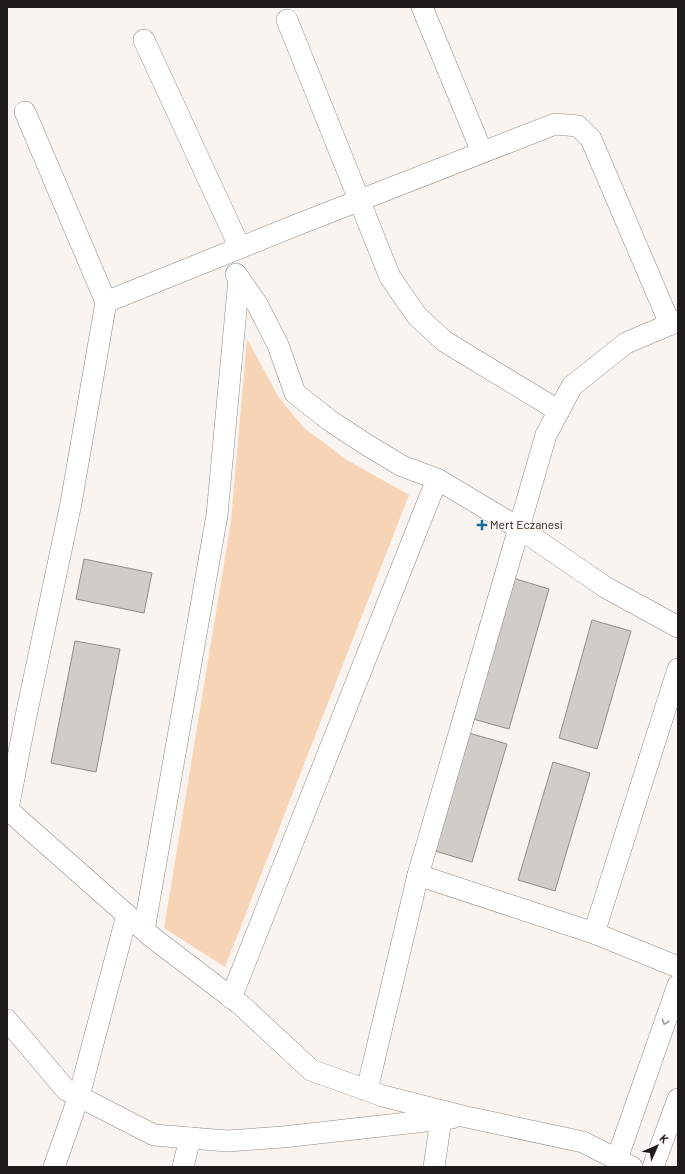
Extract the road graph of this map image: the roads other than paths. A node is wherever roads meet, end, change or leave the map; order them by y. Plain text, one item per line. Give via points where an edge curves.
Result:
1 (422, 7) edge
2 (287, 20) dead end
3 (144, 40) dead end
4 (25, 112) dead end
5 (482, 152) junction
6 (358, 201) junction
7 (232, 251) junction
8 (239, 278) junction
9 (106, 302) junction
10 (674, 322) edge
11 (559, 411) junction
12 (437, 479) junction
13 (519, 528) junction
14 (678, 627) edge
15 (678, 669) edge
16 (7, 809) edge
17 (418, 875) junction
18 (127, 915) junction
19 (144, 930) junction
20 (594, 933) junction
21 (678, 967) edge
22 (678, 985) edge
23 (231, 998) junction
24 (7, 1020) edge
25 (368, 1090) junction
26 (79, 1096) junction
27 (678, 1099) edge
28 (462, 1116) junction
29 (441, 1119) junction
30 (190, 1138) junction
31 (624, 1163) edge
32 (54, 1167) edge
33 (183, 1167) edge
34 (434, 1167) edge
35 (653, 1167) edge

1 - 5 street
2 - 6 street
3 - 7 street
4 - 9 street
5 - 6 street
5 - 10 street via 555,124 578,126 591,139
6 - 7 street
6 - 11 street via 390,277 417,316 444,341
7 - 8 street
7 - 9 street
8 - 12 street via 278,345 295,393 367,446 402,466
8 - 19 street via 217,515
9 - 16 street via 71,503
10 - 11 street via 626,343 572,386
11 - 13 street via 546,435
12 - 13 street
12 - 23 street
13 - 14 street via 605,587
13 - 17 street
15 - 20 street
16 - 18 street
17 - 20 street
17 - 25 street
18 - 19 street
18 - 26 street
19 - 23 street
20 - 21 street
22 -> 31 street
23 - 25 street via 311,1070
24 - 26 street via 66,1090
25 - 28 street
26 - 30 street via 154,1135
26 - 32 street
27 - 35 street
28 - 29 street
28 - 31 street via 582,1142
29 - 30 street via 227,1141
29 - 34 street
30 - 33 street

